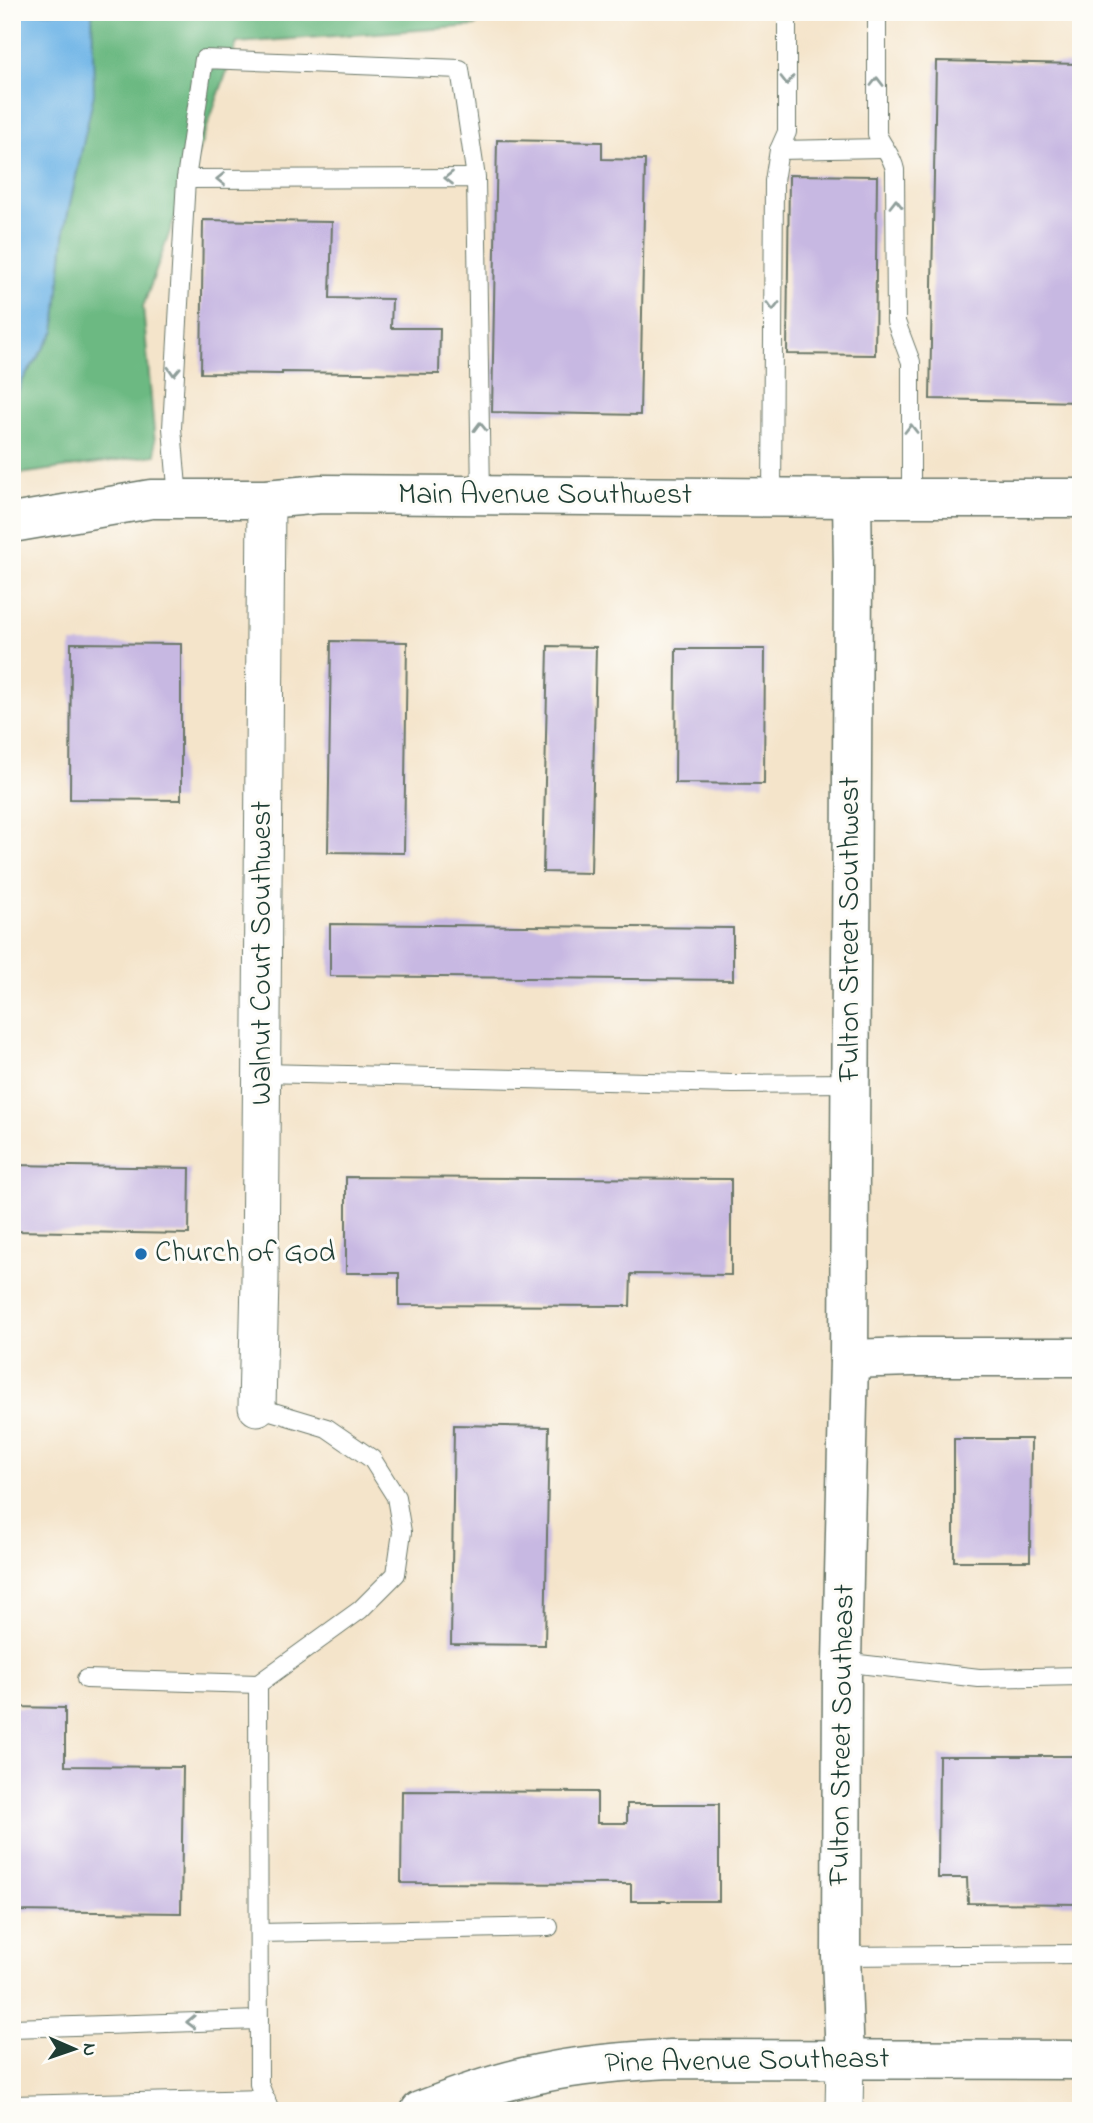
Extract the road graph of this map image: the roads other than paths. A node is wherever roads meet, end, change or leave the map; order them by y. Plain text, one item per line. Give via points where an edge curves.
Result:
1 (787, 12) edge
2 (877, 12) edge
3 (883, 148) junction
4 (779, 150) junction
5 (476, 178) junction
6 (186, 179) junction
7 (481, 495) junction
8 (772, 497) junction
9 (911, 497) junction
10 (852, 498) junction
11 (1081, 498) edge
12 (164, 499) junction
13 (266, 499) junction
14 (12, 523) edge
15 (262, 1073) junction
16 (849, 1083) junction
17 (1081, 1357) edge
18 (849, 1359) junction
19 (257, 1407) joint
20 (842, 1662) junction
21 (1081, 1676) edge
22 (86, 1679) dead end
23 (258, 1684) junction
24 (549, 1927) dead end
25 (259, 1933) junction
26 (1081, 1954) edge
27 (841, 1956) junction
28 (259, 2020) junction
29 (12, 2028) edge
30 (845, 2059) junction
31 (1081, 2060) edge
32 (12, 2105) edge
33 (268, 2105) edge
34 (420, 2111) edge
35 (844, 2111) edge

1 -> 4 lane via 787,132
3 -> 2 lane via 877,134
3 - 4 lane
9 -> 3 lane via 911,362 896,322 895,170 893,158
4 -> 8 lane via 774,181
5 -> 6 lane
5 - 6 lane via 460,69 204,58
7 -> 5 lane
6 -> 12 lane
7 - 8 street, Main Avenue Southwest
7 - 13 street, Main Avenue Southwest via 321,494
8 - 10 street, Main Avenue Southwest
9 - 10 street, Main Avenue Southwest
9 - 11 street, Main Avenue Southwest
10 - 16 street, Fulton Street Southwest
12 - 13 street, Main Avenue Southwest
12 - 14 street, Main Avenue Southwest
13 - 15 street, Walnut Court Southwest
15 - 16 lane
15 - 19 street, Walnut Court Southwest
16 - 18 street, Fulton Street Southwest
17 - 18 street
18 - 20 street, Fulton Street Southeast
19 - 23 lane via 327,1428 372,1459 396,1497 402,1532 396,1574 360,1610
20 - 21 lane via 979,1678
20 - 27 street, Fulton Street Southeast
22 - 23 lane
23 - 25 lane
24 - 25 lane
25 - 28 lane
26 - 27 lane
27 - 30 street, Fulton Street Southeast
28 -> 29 lane
28 - 33 lane via 260,2084
30 - 31 street, Pine Avenue Southeast
30 - 34 street, Pine Avenue Southeast via 619,2062 544,2072
30 - 35 street, Fulton Street Southeast
32 - 33 lane

